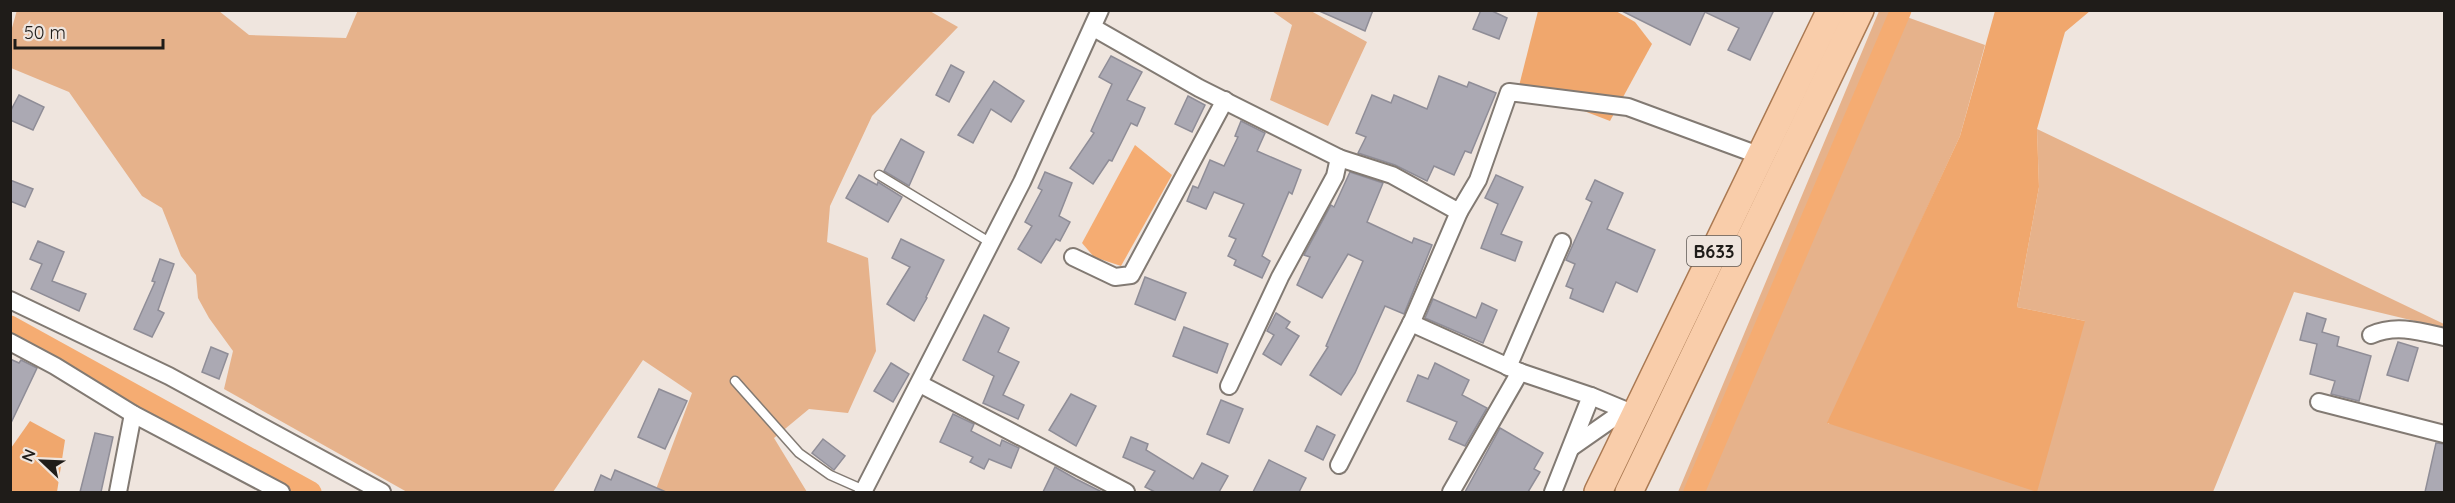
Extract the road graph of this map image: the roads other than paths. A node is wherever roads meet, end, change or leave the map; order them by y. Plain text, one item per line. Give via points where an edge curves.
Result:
1 (1100, 10) edge
2 (1831, 10) edge
3 (1860, 10) edge
4 (1094, 28) junction
5 (1225, 100) junction
6 (1761, 156) junction
7 (1339, 158) junction
8 (879, 175) dead end
9 (1459, 212) junction
10 (1562, 242) dead end
11 (991, 243) junction
12 (1073, 257) dead end
13 (10, 300) edge
14 (1411, 323) junction
15 (2371, 335) dead end
16 (2445, 337) edge
17 (10, 342) edge
18 (1514, 369) junction
19 (735, 381) dead end
20 (920, 384) junction
21 (1229, 386) dead end
22 (1591, 396) junction
23 (2319, 402) dead end
24 (1630, 412) junction
25 (133, 414) junction
26 (2445, 434) edge
27 (1572, 448) junction
28 (1339, 465) dead end
29 (863, 491) edge
30 (118, 492) edge
31 (281, 492) edge
32 (382, 492) edge
33 (1126, 492) edge
34 (1451, 492) edge
35 (1553, 492) edge
36 (1598, 492) edge
37 (1629, 492) edge

1 - 4 street
2 - 6 main road, B633
3 - 37 main road, B633
4 - 5 street
4 - 11 street
5 - 7 street
5 - 12 street via 1131,275 1115,277
6 - 9 street via 1628,107 1509,92 1478,180
6 - 24 main road, B633
7 - 9 street via 1392,176
7 - 21 street via 1335,176 1280,277
8 - 11 lane
9 - 14 street
10 - 18 street
11 - 20 street
13 - 32 street via 169,375
14 - 18 street
14 - 28 street
15 - 16 street via 2406,328
17 - 25 street
18 - 22 street
18 - 34 street
19 - 29 lane via 799,453 830,475
20 - 29 street
20 - 33 street
22 - 24 street
22 - 27 street
23 - 26 street
24 - 27 street
24 - 36 main road, B633
25 - 30 street
25 - 31 street
27 - 35 street

